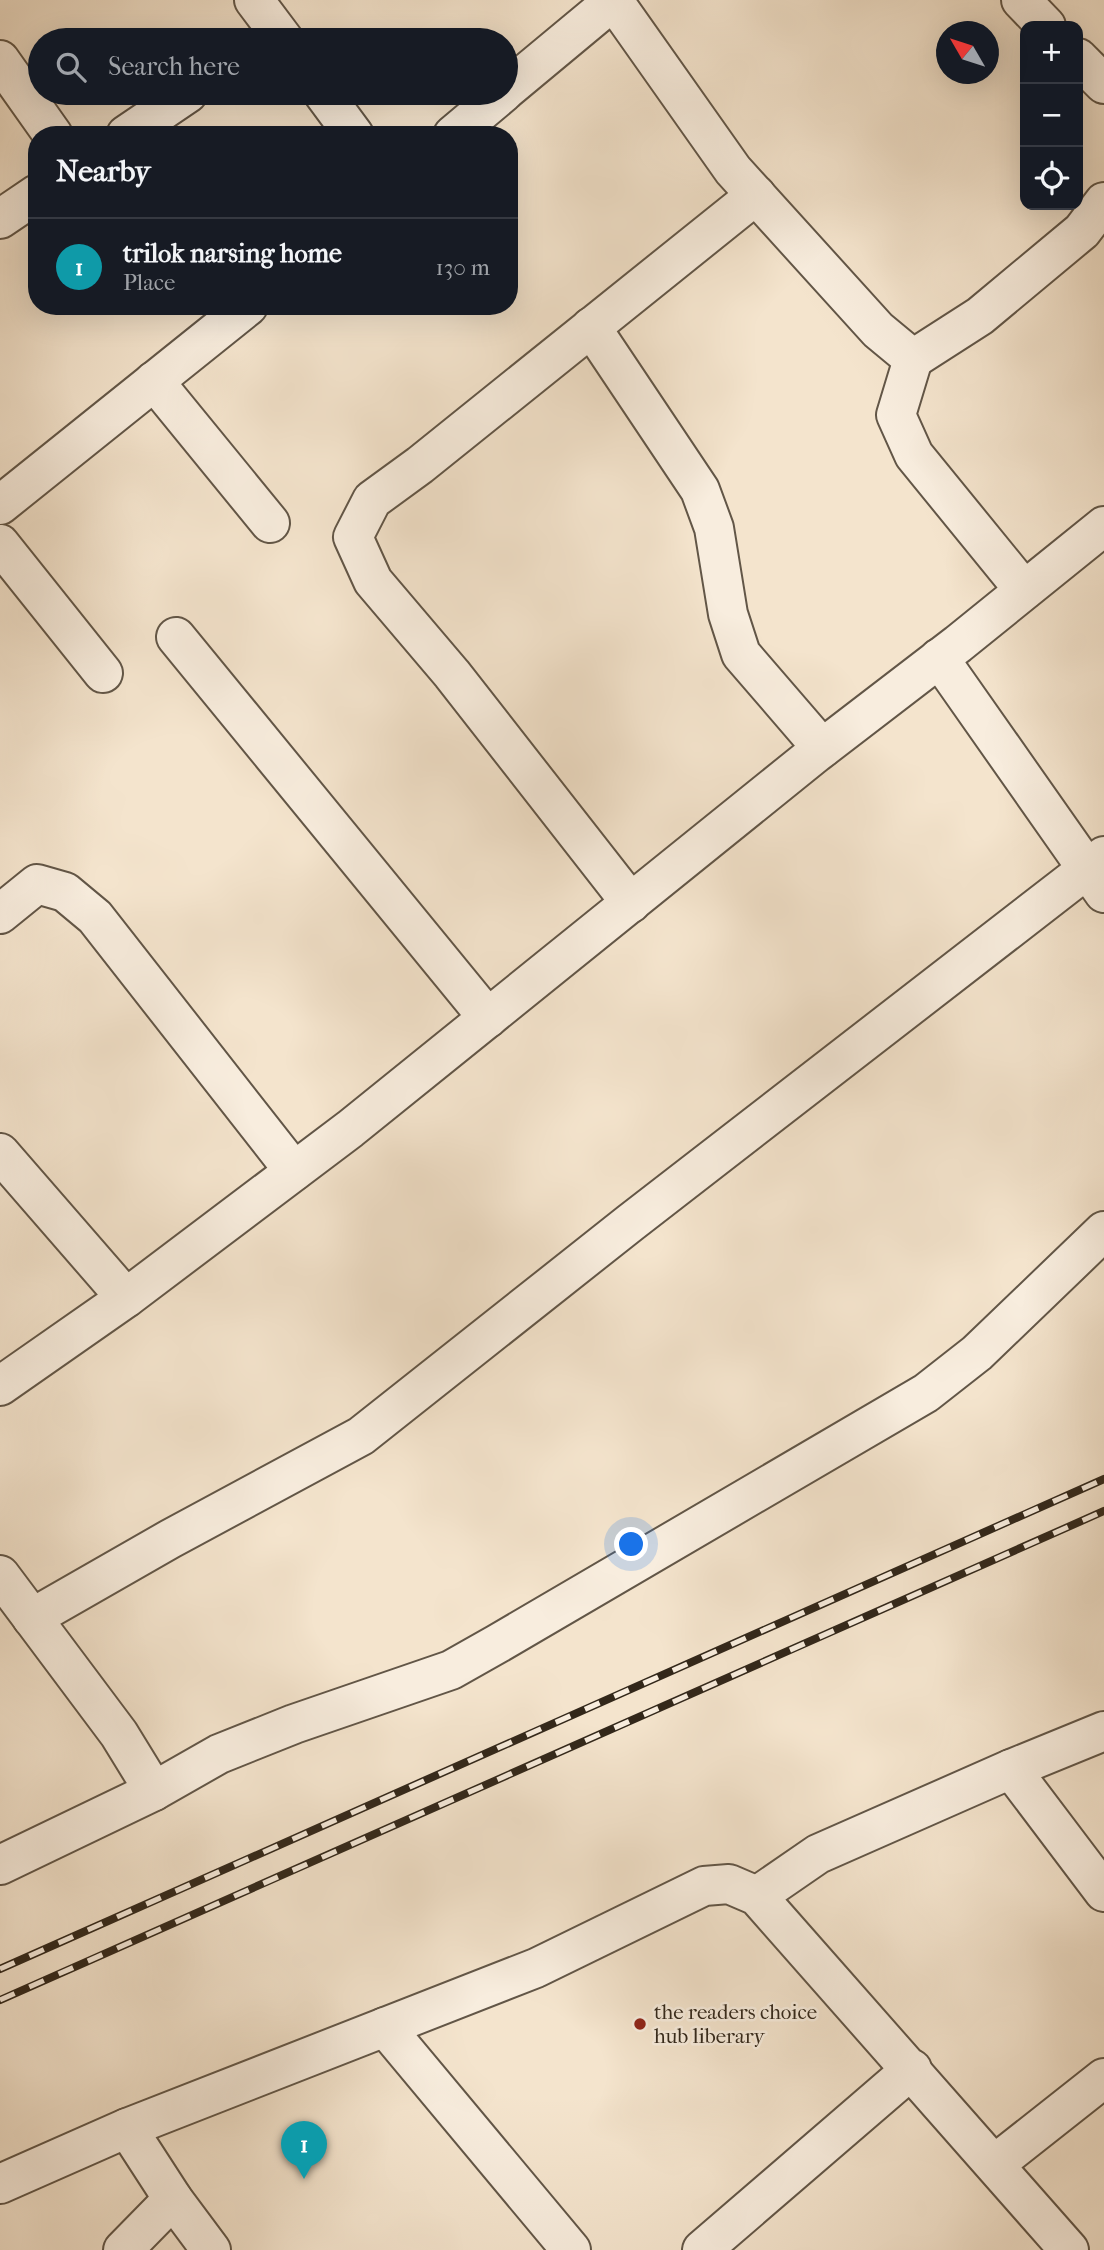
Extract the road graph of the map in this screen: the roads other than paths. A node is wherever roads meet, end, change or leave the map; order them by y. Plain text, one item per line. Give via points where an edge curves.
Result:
1 (254, 0) edge
2 (613, 0) edge
3 (1020, 0) edge
4 (1041, 21) edge
5 (270, 28) edge
6 (0, 61) edge
7 (1083, 63) edge
8 (518, 80) edge
9 (1104, 85) edge
10 (28, 100) edge
11 (32, 105) edge
12 (170, 105) edge
13 (332, 105) edge
14 (489, 105) edge
15 (47, 126) edge
16 (139, 126) edge
17 (347, 126) edge
18 (464, 126) edge
19 (756, 195) junction
20 (28, 200) edge
21 (1104, 202) edge
22 (0, 219) edge
23 (236, 315) edge
24 (591, 327) junction
25 (913, 359) junction
26 (154, 382) junction
27 (0, 505) edge
28 (270, 523) dead end
29 (1104, 526) edge
30 (0, 544) edge
31 (1024, 590) junction
32 (176, 636) dead end
33 (939, 658) junction
34 (103, 673) dead end
35 (822, 748) junction
36 (1098, 872) edge
37 (631, 903) junction
38 (3, 905) edge
39 (488, 1018) junction
40 (0, 1153) edge
41 (294, 1171) junction
42 (1104, 1231) edge
43 (126, 1298) junction
44 (0, 1386) edge
45 (0, 1575) edge
46 (32, 1618) junction
47 (1104, 1731) edge
48 (1011, 1769) junction
49 (154, 1791) junction
50 (0, 1865) edge
51 (1104, 1892) edge
52 (757, 1896) junction
53 (385, 2028) junction
54 (912, 2069) junction
55 (1104, 2078) edge
56 (127, 2128) junction
57 (995, 2164) junction
58 (0, 2184) edge
59 (173, 2199) junction
60 (123, 2250) edge
61 (211, 2250) edge
62 (571, 2250) edge
63 (703, 2250) edge
64 (1069, 2250) edge

1 - 5 street
2 - 8 street
2 - 19 street via 733,170
3 - 4 street
6 - 10 street
7 - 9 street
11 - 15 street
12 - 16 street
13 - 17 street
14 - 18 street
19 - 24 street
19 - 25 street via 878,330
20 - 22 street
21 - 25 street via 1082,231 980,316
23 - 26 street
24 - 35 street via 701,490 714,528 728,614 741,653
24 - 37 street via 372,500 353,537 373,581
25 - 31 street via 896,415 914,456
26 - 27 street
26 - 28 street
29 - 31 street
30 - 34 street
31 - 33 street
32 - 39 street
33 - 35 street
33 - 36 street
35 - 37 street
36 - 46 street via 630,1223 361,1436
37 - 39 street
38 - 41 street via 37,884 65,892 95,917
39 - 41 street
40 - 43 street
41 - 43 street
42 - 49 street via 978,1353 926,1393 451,1670 219,1754
43 - 44 street
45 - 46 street
46 - 49 street via 119,1734
47 - 48 street
48 - 51 street
48 - 52 street via 818,1854
49 - 50 street
52 - 53 street via 729,1884 704,1886 536,1968
52 - 54 street
53 - 56 street
53 - 62 street
54 - 57 street
54 - 63 street
55 - 57 street
56 - 58 street
56 - 59 street
57 - 64 street
59 - 60 street
59 - 61 street

